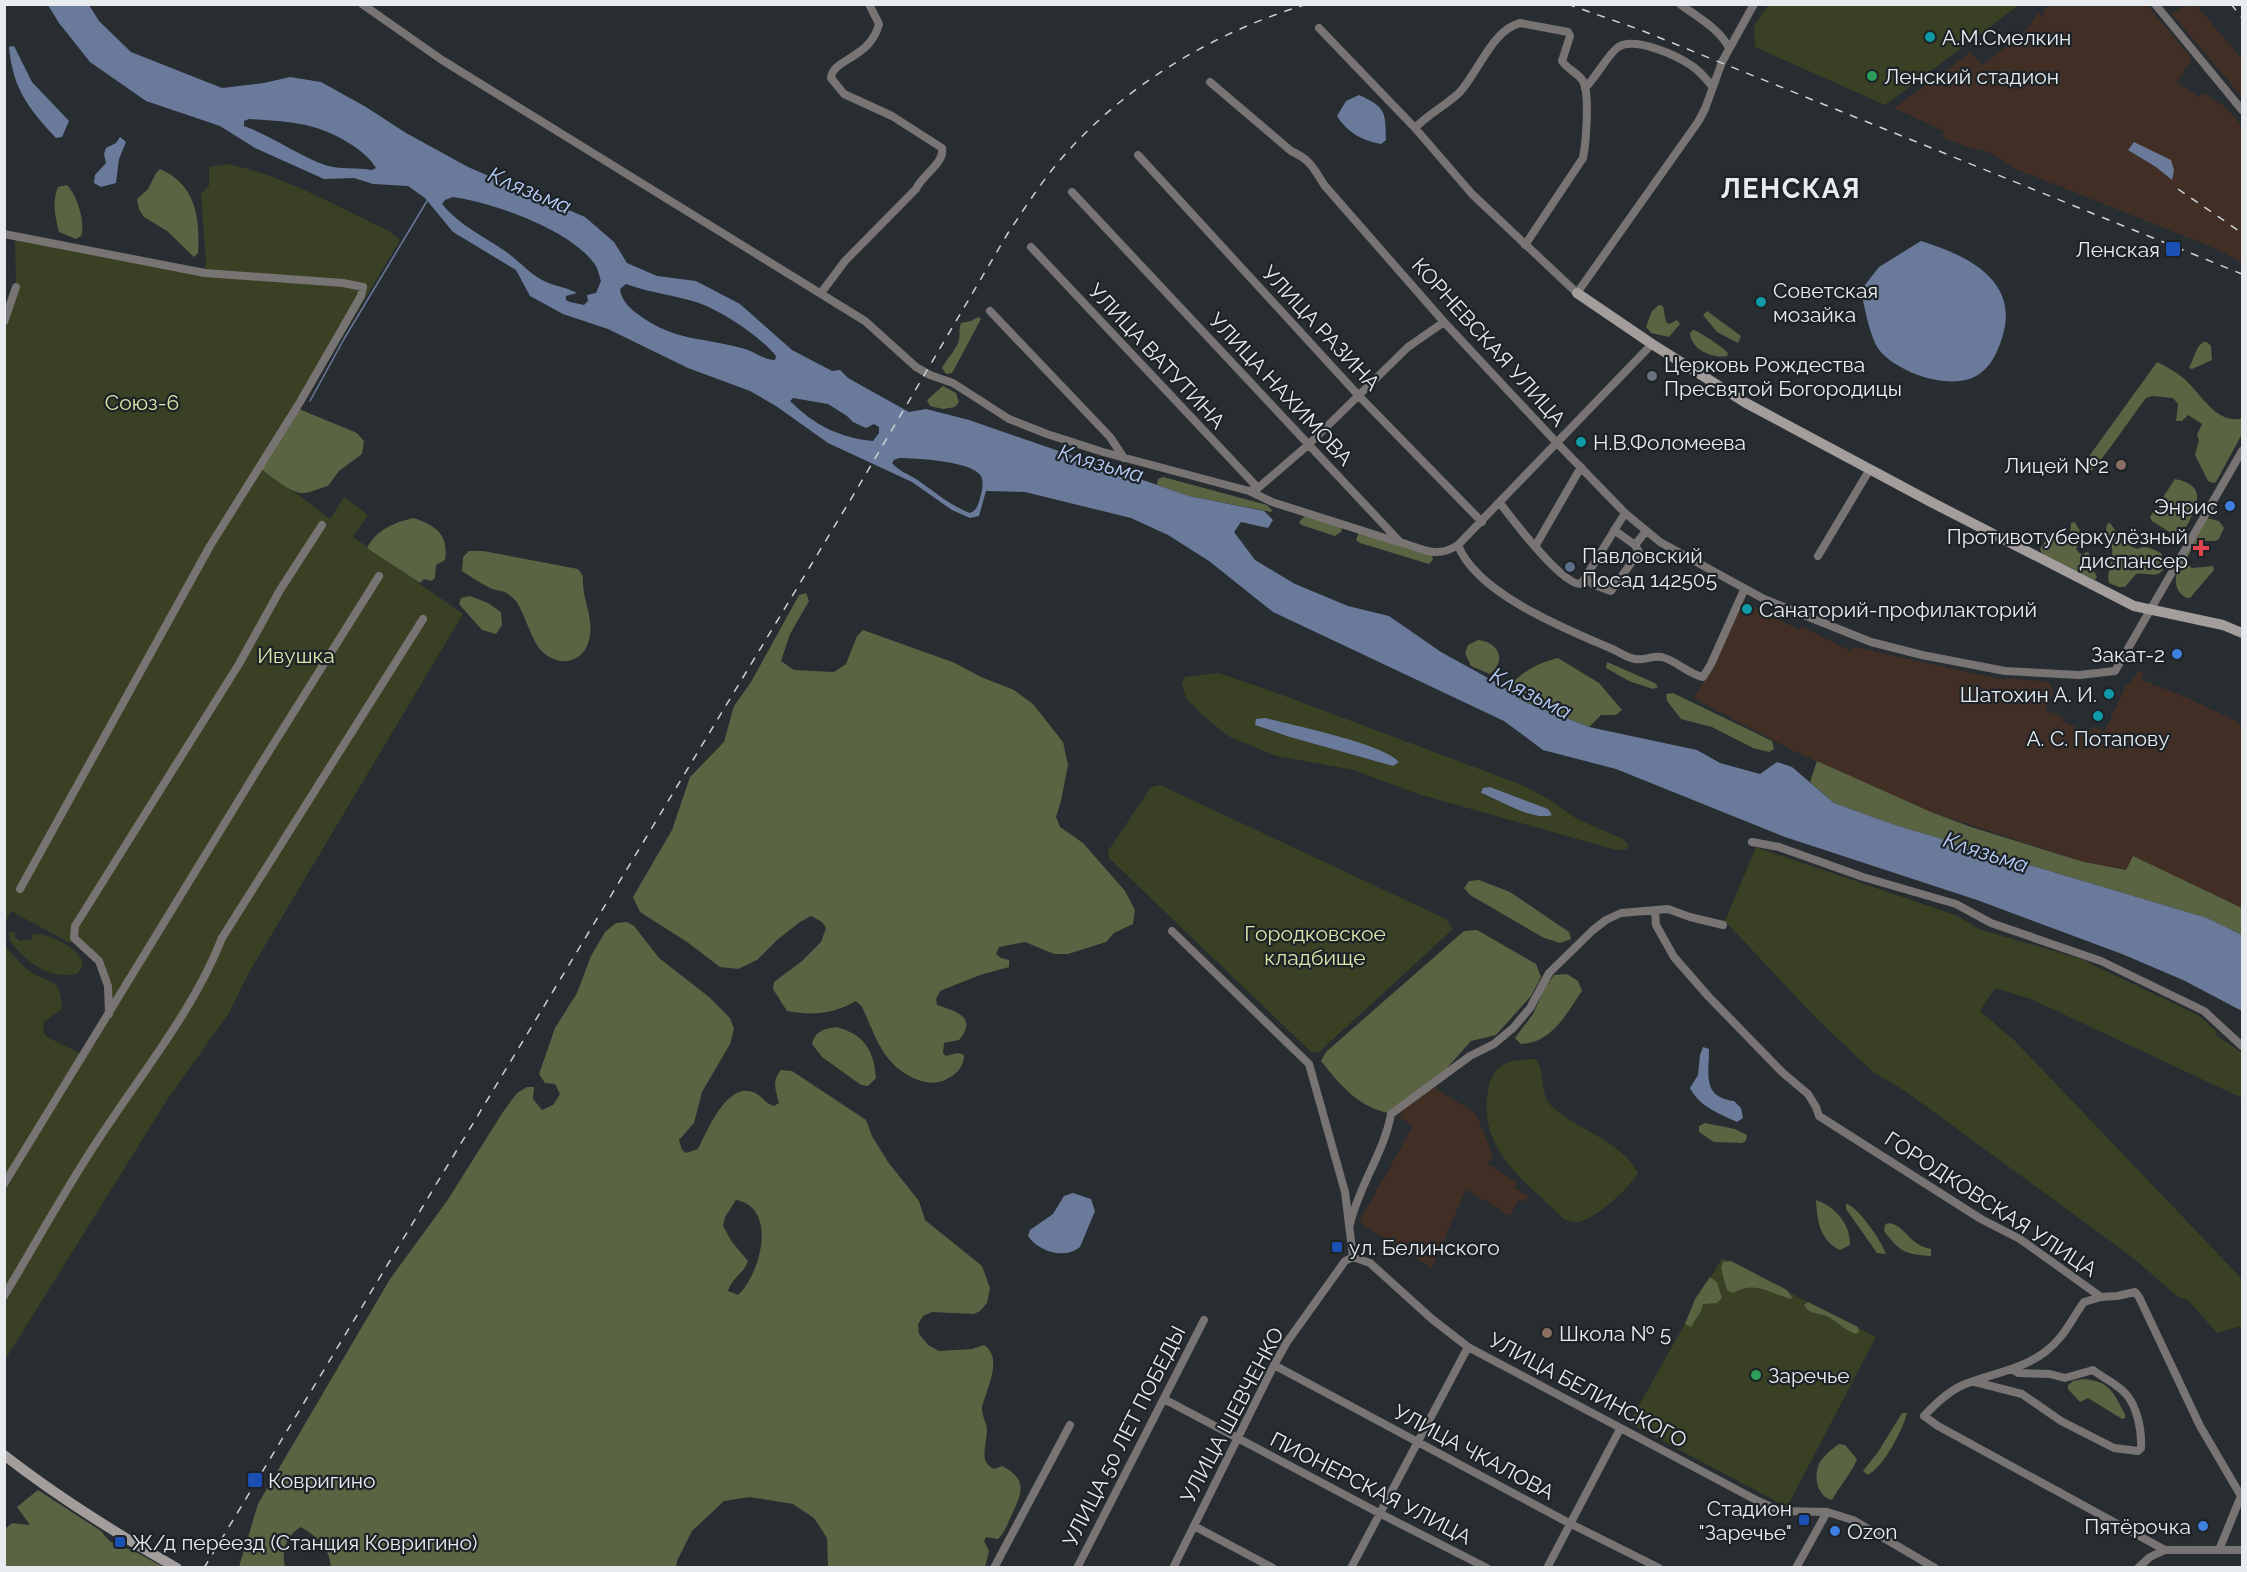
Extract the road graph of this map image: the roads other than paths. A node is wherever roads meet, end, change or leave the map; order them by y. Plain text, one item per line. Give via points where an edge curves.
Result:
1 (362, 4) edge
2 (868, 4) edge
3 (1680, 4) edge
4 (1754, 4) edge
5 (2155, 4) edge
6 (1319, 28) dead end
7 (1729, 48) junction
8 (1210, 82) dead end
9 (1712, 86) junction
10 (1585, 88) junction
11 (2242, 110) edge
12 (1415, 128) junction
13 (1138, 156) dead end
14 (1072, 192) dead end
15 (6, 232) edge
16 (1525, 245) junction
17 (1031, 248) dead end
18 (16, 287) dead end
19 (821, 293) junction
20 (1577, 293) junction
21 (990, 311) dead end
22 (4, 322) edge
23 (1444, 322) junction
24 (1652, 344) junction
25 (1359, 396) junction
26 (1557, 443) junction
27 (1308, 445) junction
28 (2242, 451) edge
29 (1124, 458) junction
30 (1581, 467) junction
31 (1870, 469) junction
32 (1254, 490) junction
33 (1500, 503) junction
34 (1625, 513) junction
35 (1482, 522) junction
36 (322, 525) dead end
37 (1614, 530) junction
38 (1646, 531) junction
39 (1400, 542) junction
40 (1458, 545) junction
41 (1536, 545) junction
42 (1635, 545) junction
43 (1818, 556) dead end
44 (379, 576) dead end
45 (1585, 578) junction
46 (1744, 590) junction
47 (2149, 610) junction
48 (423, 619) dead end
49 (2242, 633) edge
50 (1752, 842) dead end
51 (20, 889) dead end
52 (1655, 910) junction
53 (1723, 925) dead end
54 (1172, 931) dead end
55 (109, 1014) junction
56 (2242, 1046) edge
57 (4, 1184) edge
58 (1350, 1224) junction
59 (1353, 1257) junction
60 (4, 1296) edge
61 (2101, 1297) junction
62 (1204, 1320) dead end
63 (1468, 1347) junction
64 (1275, 1365) junction
65 (2012, 1369) junction
66 (1974, 1382) junction
67 (1164, 1399) junction
68 (1070, 1425) dead end
69 (1620, 1429) junction
70 (1238, 1440) junction
71 (1417, 1441) junction
72 (4, 1455) edge
73 (2242, 1496) edge
74 (1827, 1512) junction
75 (1379, 1513) junction
76 (1569, 1523) junction
77 (1194, 1526) junction
78 (2165, 1550) junction
79 (2219, 1550) junction
80 (2242, 1551) edge
81 (177, 1568) edge
82 (994, 1568) edge
83 (1077, 1568) edge
84 (1173, 1568) edge
85 (1273, 1568) edge
86 (1351, 1568) edge
87 (1487, 1568) edge
88 (1547, 1568) edge
89 (1659, 1568) edge
90 (1796, 1568) edge
91 (1935, 1568) edge
92 (2138, 1568) edge

1 - 19 street via 442,60
2 - 19 street via 879,24 874,40 835,66 831,78 844,94 892,116 942,148 943,153 916,189 845,261
3 - 7 street via 1715,30
4 - 7 street
5 - 11 street
6 - 12 street
7 - 9 street
8 - 23 street, КОРНЕВСКАЯ УЛИЦА via 1291,151 1312,164 1325,186
9 - 10 street via 1693,66 1638,43 1618,47
9 - 20 street via 1698,122
10 - 12 street via 1580,77 1562,61 1568,33 1520,23 1495,42 1458,93
10 - 16 street via 1583,158
12 - 16 street via 1472,194
13 - 25 street, УЛИЦА РАЗИНА
14 - 27 street, УЛИЦА НАХИМОВА
15 - 51 street via 159,266 363,287 300,402 210,546
16 - 20 street
17 - 32 street, УЛИЦА ВАТУТИНА
18 - 22 street
19 - 29 street via 865,321 916,367 953,383 1009,419
20 - 24 street
21 - 29 street via 1110,438
23 - 25 street via 1408,347
23 - 26 street, КОРНЕВСКАЯ УЛИЦА
24 - 26 street
24 - 31 street via 1746,403
25 - 27 street
25 - 35 street, УЛИЦА РАЗИНА
26 - 30 street, КОРНЕВСКАЯ УЛИЦА
26 - 33 street
27 - 32 street
27 - 39 street, УЛИЦА НАХИМОВА
28 - 47 street
29 - 32 street
30 - 34 street, КОРНЕВСКАЯ УЛИЦА
30 - 41 street
31 - 43 street
31 - 47 street via 2134,606
32 - 39 street via 1272,502
33 - 35 street
33 - 41 street
34 - 37 street
34 - 38 street, КОРНЕВСКАЯ УЛИЦА
35 - 40 street
36 - 55 street via 75,927 74,938 99,961 108,986
37 - 42 street
37 - 45 street
38 - 42 street
38 - 46 street, КОРНЕВСКАЯ УЛИЦА
39 - 40 street via 1443,553
40 - 46 street via 1474,571 1517,604 1634,659 1662,657 1702,677
41 - 45 street via 1567,580 1577,585
42 - 45 street via 1639,552 1611,591
44 - 55 street
46 - 47 street, КОРНЕВСКАЯ УЛИЦА via 1850,635 1922,655 2005,671 2079,675 2115,671
47 - 49 street via 2223,625
48 - 60 street via 222,938 213,962 156,1056 104,1130
50 - 56 street via 1779,847 1956,904 1991,923 2101,961 2204,1011
52 - 53 street via 1668,909
52 - 58 street via 1621,913 1593,930 1549,973 1530,1008 1513,1028 1391,1114
52 - 61 street, ГОРОДКОВСКАЯ УЛИЦА via 1656,925 1674,957 1783,1073 1808,1094 1819,1116 2019,1239
54 - 58 street via 1309,1064 1343,1182
55 - 57 street
58 - 59 street
59 - 63 street, УЛИЦА БЕЛИНСКОГО via 1370,1263
59 - 64 street, УЛИЦА ШЕВЧЕНКО via 1345,1261
61 - 65 street via 2084,1302 2061,1339 2043,1354
61 - 73 street, ГОРОДКОВСКАЯ УЛИЦА via 2135,1292 2139,1297 2200,1426
62 - 67 street, УЛИЦА 50 ЛЕТ ПОБЕДЫ
63 - 69 street, УЛИЦА БЕЛИНСКОГО
63 - 71 street
64 - 70 street, УЛИЦА ШЕВЧЕНКО
64 - 71 street, УЛИЦА ЧКАЛОВА
65 - 66 street
65 - 66 street via 2065,1378 2093,1370 2125,1393 2134,1407 2141,1448 2114,1448 2061,1422 2022,1394
66 - 78 street via 1937,1401 1924,1416
67 - 70 street, ПИОНЕРСКАЯ УЛИЦА
67 - 83 street, УЛИЦА 50 ЛЕТ ПОБЕДЫ
68 - 82 street
69 - 74 street, УЛИЦА БЕЛИНСКОГО via 1781,1511
69 - 76 street
70 - 75 street, ПИОНЕРСКАЯ УЛИЦА
70 - 77 street, УЛИЦА ШЕВЧЕНКО
71 - 75 street
71 - 76 street, УЛИЦА ЧКАЛОВА
72 - 81 street via 87,1515
73 - 79 street, ГОРОДКОВСКАЯ УЛИЦА
74 - 90 street
74 - 91 street, УЛИЦА БЕЛИНСКОГО via 1853,1520
75 - 86 street
75 - 87 street, ПИОНЕРСКАЯ УЛИЦА
76 - 88 street
76 - 89 street, УЛИЦА ЧКАЛОВА
77 - 84 street, УЛИЦА ШЕВЧЕНКО
77 - 85 street
78 - 79 street
78 - 92 street
79 - 80 street

